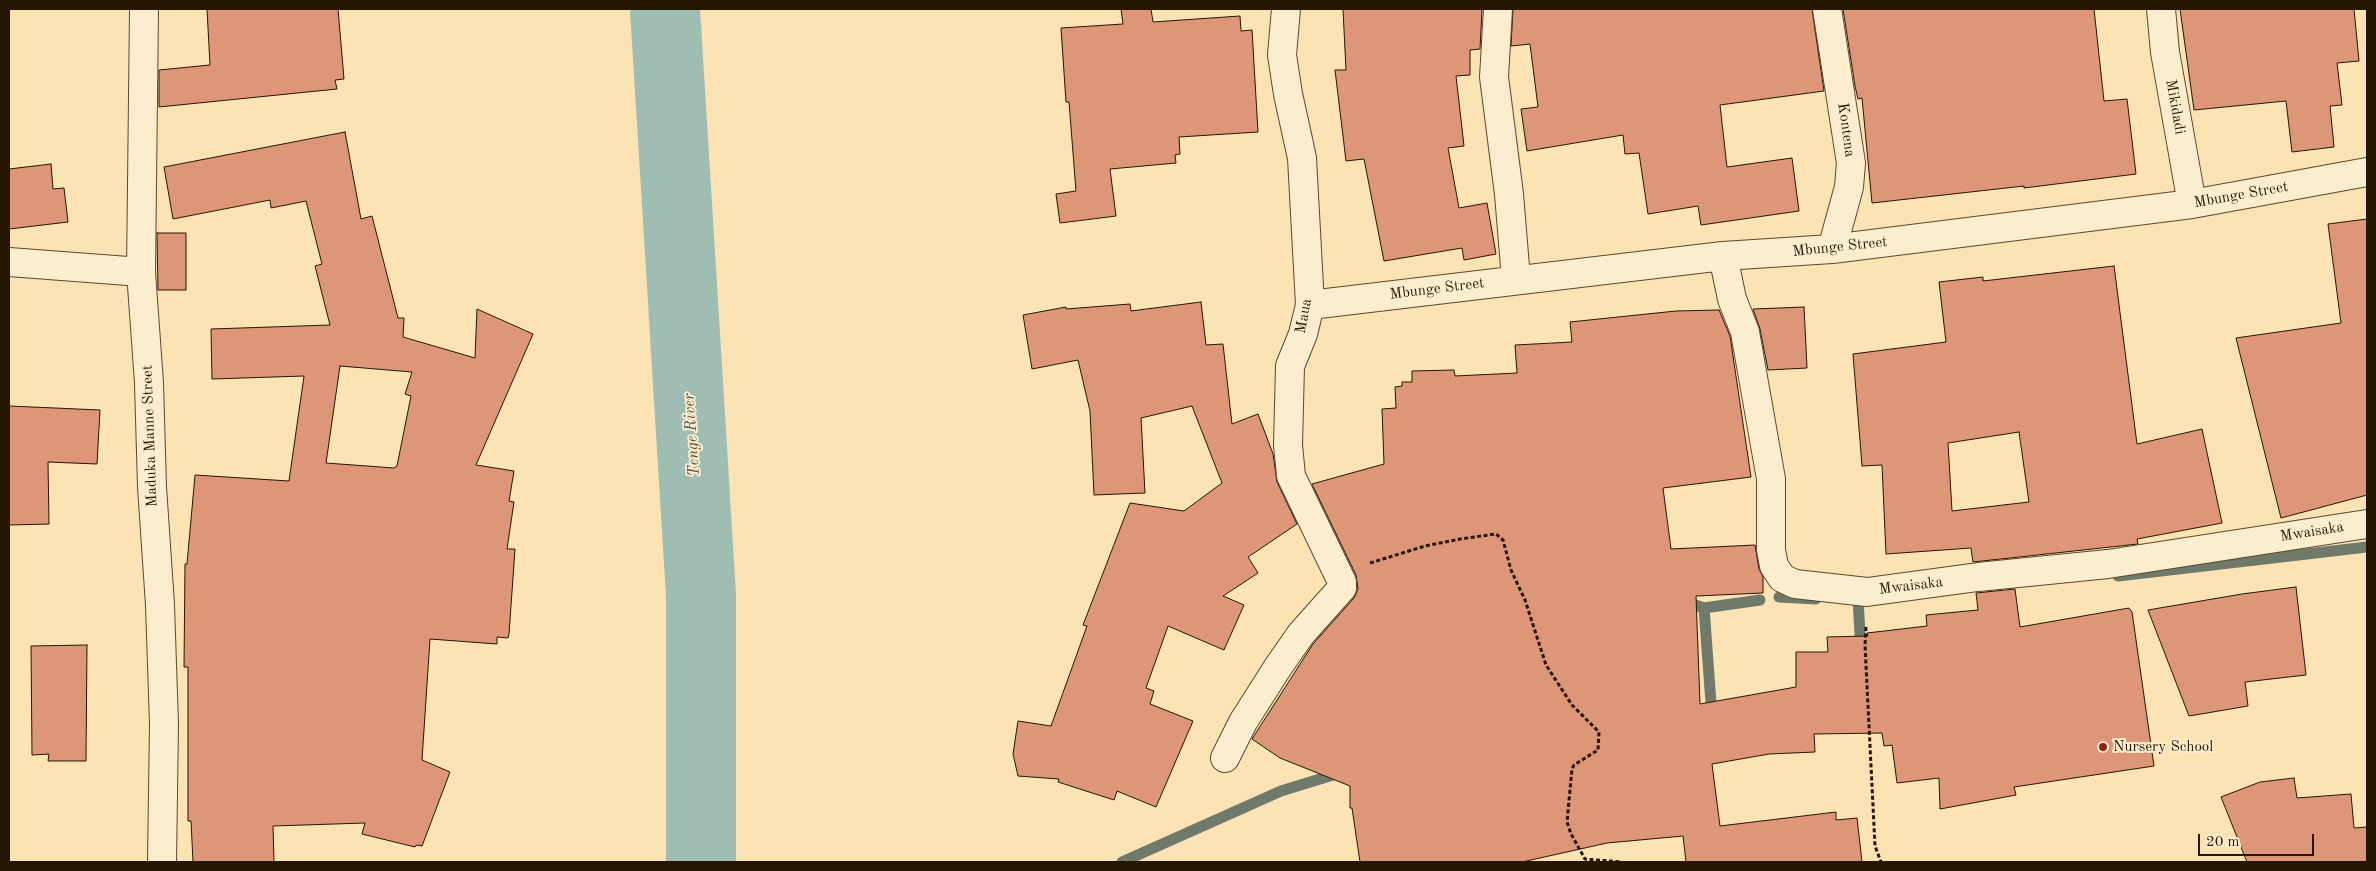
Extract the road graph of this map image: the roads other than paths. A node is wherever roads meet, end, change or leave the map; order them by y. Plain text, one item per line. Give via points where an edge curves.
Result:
1 (144, 9) edge
2 (1286, 9) edge
3 (1498, 9) edge
4 (1827, 9) edge
5 (2160, 9) edge
6 (2367, 172) edge
7 (2192, 204) junction
8 (1832, 249) junction
9 (1723, 256) junction
10 (9, 262) edge
11 (141, 272) junction
12 (1516, 279) junction
13 (1310, 305) junction
14 (2367, 524) edge
15 (1224, 758) dead end
16 (162, 862) edge

1 - 11 street, Maduka Manne Street
2 - 13 street, Maua via 1282,55 1302,158
3 - 12 street via 1494,77
4 - 8 street, Kontena via 1851,164 1849,187
5 - 7 street, Mikidadi
6 - 7 street, Mbunge Street
7 - 8 street, Mbunge Street
8 - 9 street, Mbunge Street
9 - 12 street, Mbunge Street
9 - 14 street, Mwaisaka via 1732,299 1745,332 1771,480 1774,566 1782,578 1795,584 1867,592 2108,564
10 - 11 street
11 - 16 street, Maduka Manne Street via 161,615 164,724
12 - 13 street, Mbunge Street
13 - 15 street, Maua via 1290,366 1288,445 1291,476 1342,582 1340,592 1301,634 1278,667

